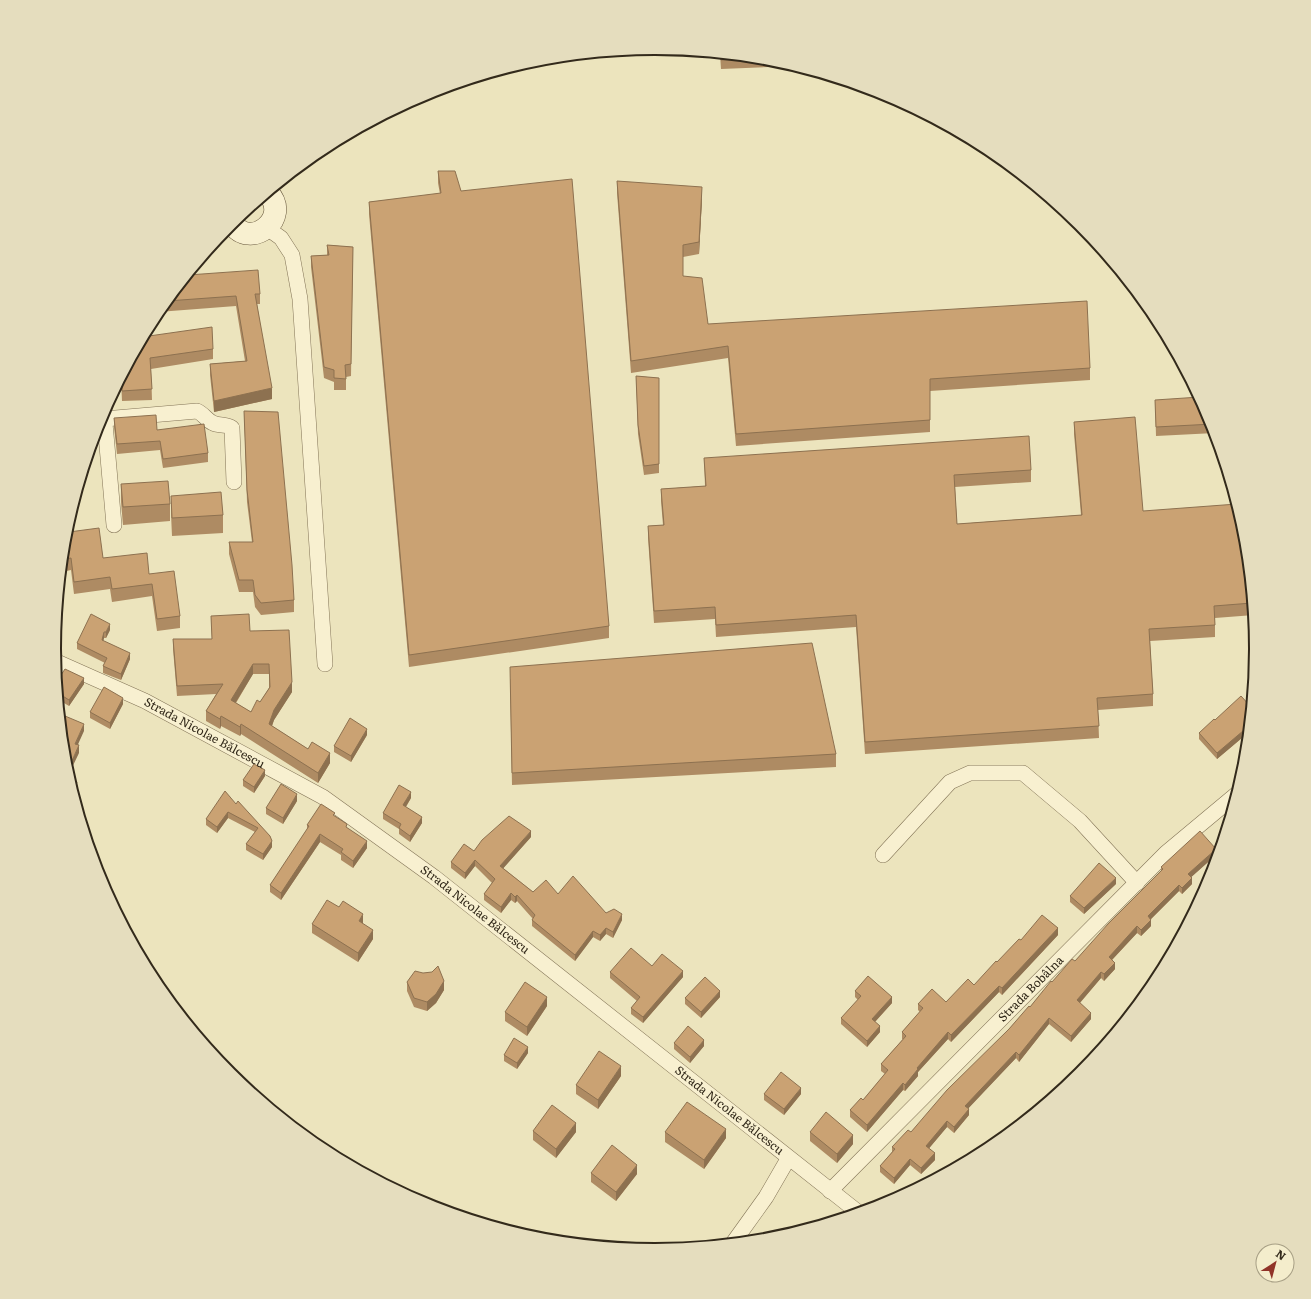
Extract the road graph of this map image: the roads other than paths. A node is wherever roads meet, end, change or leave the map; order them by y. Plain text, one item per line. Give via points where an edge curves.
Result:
1 (271, 198) edge
2 (248, 228) edge
3 (232, 232) edge
4 (109, 415) edge
5 (105, 425) edge
6 (234, 482) dead end
7 (114, 525) dead end
8 (326, 664) dead end
9 (61, 667) edge
10 (1231, 799) edge
11 (883, 855) dead end
12 (1137, 883) junction
13 (788, 1159) junction
14 (830, 1192) junction
15 (854, 1209) edge
16 (736, 1238) edge

1 - 2 main road via 275,216
2 - 3 main road
2 - 8 street via 281,238 292,255 300,299
4 - 6 street via 197,411 209,421 229,426 232,428
5 - 7 street
9 - 13 street, Strada Nicolae Bălcescu via 145,701 323,797 434,877
10 - 12 street, Strada Bobâlna via 1166,853
11 - 12 street via 950,782 970,773 1024,773 1080,821
12 - 14 street, Strada Bobâlna
13 - 14 street, Strada Nicolae Bălcescu
13 - 16 street via 766,1197
14 - 15 street, Strada Nicolae Bălcescu

